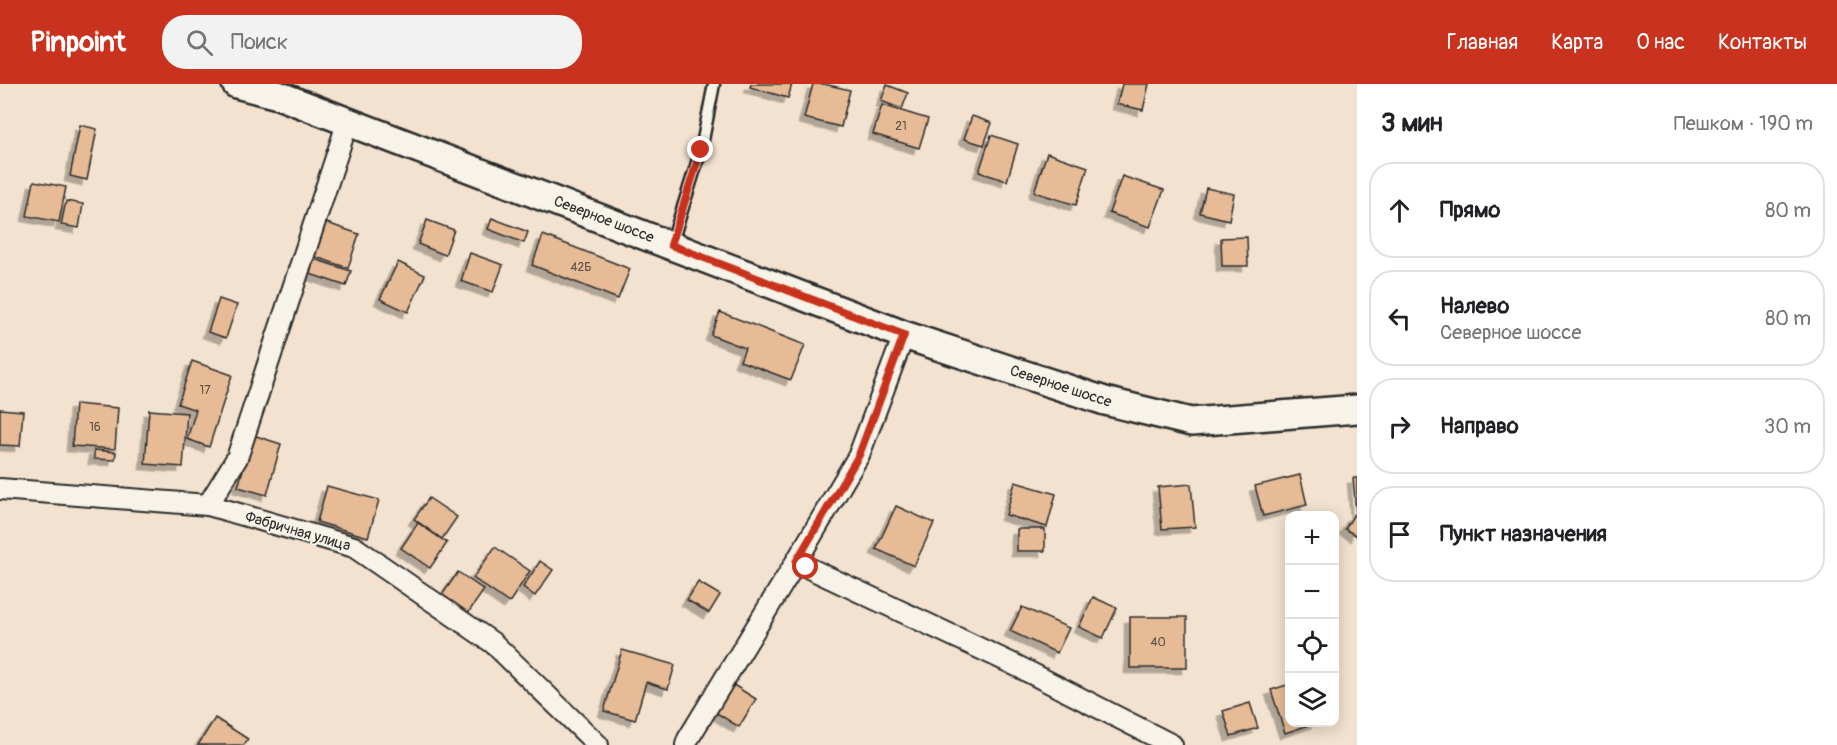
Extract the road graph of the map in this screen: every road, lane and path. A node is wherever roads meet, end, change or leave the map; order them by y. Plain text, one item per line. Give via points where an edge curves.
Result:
1 (236, 84) edge
2 (714, 84) edge
3 (348, 121) junction
4 (671, 245) junction
5 (904, 335) junction
6 (1357, 409) edge
7 (0, 489) edge
8 (208, 505) junction
9 (796, 562) junction
10 (598, 745) edge
11 (686, 745) edge
12 (1172, 745) edge

1 - 3 main road, Северное шоссе
2 - 4 lane via 701,150
3 - 4 main road, Северное шоссе
3 - 8 street via 237,458
4 - 5 main road, Северное шоссе
5 - 6 main road, Северное шоссе via 1105,401 1191,422
5 - 9 street via 859,455
7 - 8 street, Фабричная улица
8 - 10 street, Фабричная улица via 354,547 493,643
9 - 11 street
9 - 12 street

